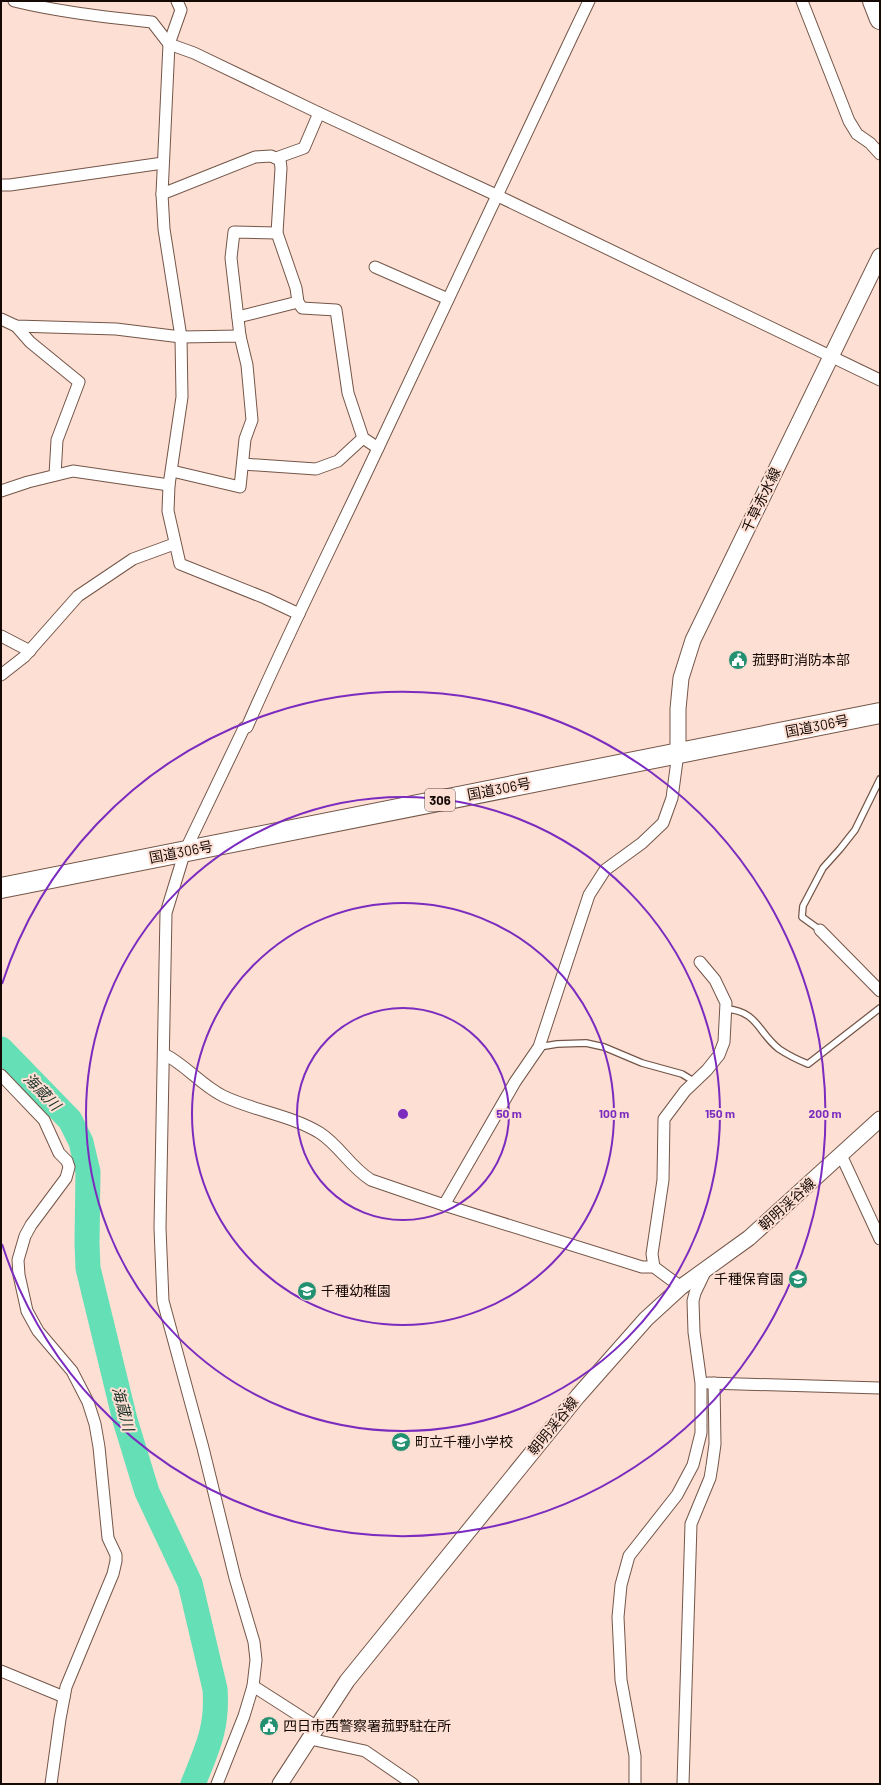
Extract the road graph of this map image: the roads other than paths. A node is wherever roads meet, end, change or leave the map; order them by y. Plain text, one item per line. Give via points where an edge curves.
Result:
1 (14, 1) edge
2 (177, 1) edge
3 (589, 1) edge
4 (802, 1) edge
5 (873, 1) edge
6 (880, 19) edge
7 (169, 44) junction
8 (319, 113) junction
9 (880, 154) edge
10 (276, 158) junction
11 (163, 163) junction
12 (1, 185) edge
13 (162, 194) junction
14 (496, 195) junction
15 (277, 232) junction
16 (880, 256) edge
17 (375, 267) dead end
18 (448, 299) junction
19 (298, 302) junction
20 (238, 317) junction
21 (1, 320) edge
22 (16, 326) junction
23 (240, 336) junction
24 (181, 337) junction
25 (830, 356) junction
26 (880, 380) edge
27 (363, 438) junction
28 (378, 448) junction
29 (242, 464) junction
30 (172, 471) junction
31 (55, 475) junction
32 (170, 484) junction
33 (1, 491) edge
34 (174, 544) junction
35 (299, 614) junction
36 (1, 636) edge
37 (30, 650) junction
38 (1, 675) edge
39 (880, 714) edge
40 (678, 753) junction
41 (880, 779) edge
42 (185, 851) junction
43 (1, 888) edge
44 (820, 930) joint
45 (700, 962) dead end
46 (880, 991) edge
47 (880, 1008) edge
48 (726, 1009) junction
49 (539, 1047) junction
50 (164, 1054) junction
51 (1, 1075) edge
52 (695, 1082) junction
53 (880, 1119) edge
54 (841, 1155) junction
55 (444, 1205) junction
56 (880, 1239) edge
57 (654, 1268) junction
58 (706, 1270) junction
59 (681, 1287) junction
60 (701, 1382) junction
61 (714, 1383) junction
62 (880, 1388) edge
63 (1, 1671) edge
64 (252, 1686) junction
65 (64, 1697) junction
66 (314, 1733) junction
67 (51, 1784) edge
68 (217, 1784) edge
69 (280, 1784) edge
70 (413, 1784) edge
71 (635, 1784) edge
72 (683, 1784) edge

1 - 7 street via 88,15 152,22
2 - 7 street via 181,10
3 - 14 street
4 - 9 street via 849,121 857,134
5 - 6 highway
7 - 8 street via 194,53
7 - 11 street
8 - 10 street via 304,148
8 - 14 street
10 - 13 street via 255,157
10 - 15 street via 280,160 281,168
11 - 12 street
11 - 13 street
13 - 24 street via 164,228
14 - 18 street
14 - 25 street
15 - 19 street via 296,288
15 - 20 street via 234,232 231,258
16 - 25 main road, 千草赤水線
17 - 18 street
18 - 28 street
19 - 20 street
19 - 27 street via 302,308 336,310 348,393
20 - 23 street
21 - 22 street
22 - 24 street via 116,329
22 - 31 street via 30,342 79,382 57,440
23 - 24 street
23 - 29 street via 247,365 252,420 244,439
24 - 30 street via 182,398
25 - 26 street
25 - 40 main road, 千草赤水線 via 693,640 681,678
27 - 28 street
27 - 29 street via 338,461 316,469
28 - 35 street
29 - 30 street via 240,487
30 - 32 street
31 - 32 street via 73,471
31 - 33 street
32 - 34 street via 168,511
34 - 35 street via 180,564
34 - 37 street via 133,559 78,596
35 - 42 street
36 - 37 street
37 - 38 street
39 - 40 highway, 国道306号 / 306
40 - 42 highway, 国道306号 / 306
40 - 49 street via 672,798 662,822 642,843 605,870 589,895
41 - 44 lane via 855,830 823,868 804,906 802,917
42 - 43 highway, 国道306号 / 306
42 - 50 street via 166,913
44 - 46 street
45 - 48 street via 714,980 726,1003
47 - 48 lane via 808,1064 780,1050 747,1014
48 - 52 street via 724,1042 719,1054
49 - 52 lane via 586,1043 604,1047 642,1063 682,1074
49 - 55 street via 515,1082
50 - 55 street via 223,1096 295,1121 321,1134 350,1164 371,1180
50 - 64 street via 160,1228 163,1301 254,1642 256,1660
51 - 65 street via 44,1120 59,1153 69,1167 66,1178 25,1236 18,1260 19,1275 26,1311 38,1331 72,1371 88,1402 99,1447 108,1538 116,1555 113,1574
52 - 57 street via 664,1119 663,1180 652,1254
53 - 54 main road, 朝明渓谷線
54 - 56 street
54 - 58 main road, 朝明渓谷線 via 749,1238
55 - 57 street via 642,1267
57 - 59 street
58 - 59 main road, 朝明渓谷線
58 - 60 street via 694,1301 694,1332
59 - 66 main road, 朝明渓谷線 via 646,1318 578,1396 352,1675
60 - 61 street
60 - 71 street via 701,1433 693,1465 677,1495 630,1556 621,1585 618,1605 621,1680 635,1756
61 - 62 street
61 - 72 street via 715,1444 712,1472 691,1524
63 - 65 street
64 - 66 street
64 - 68 street via 244,1716
65 - 67 street
66 - 69 main road, 朝明渓谷線
66 - 70 street via 365,1751

